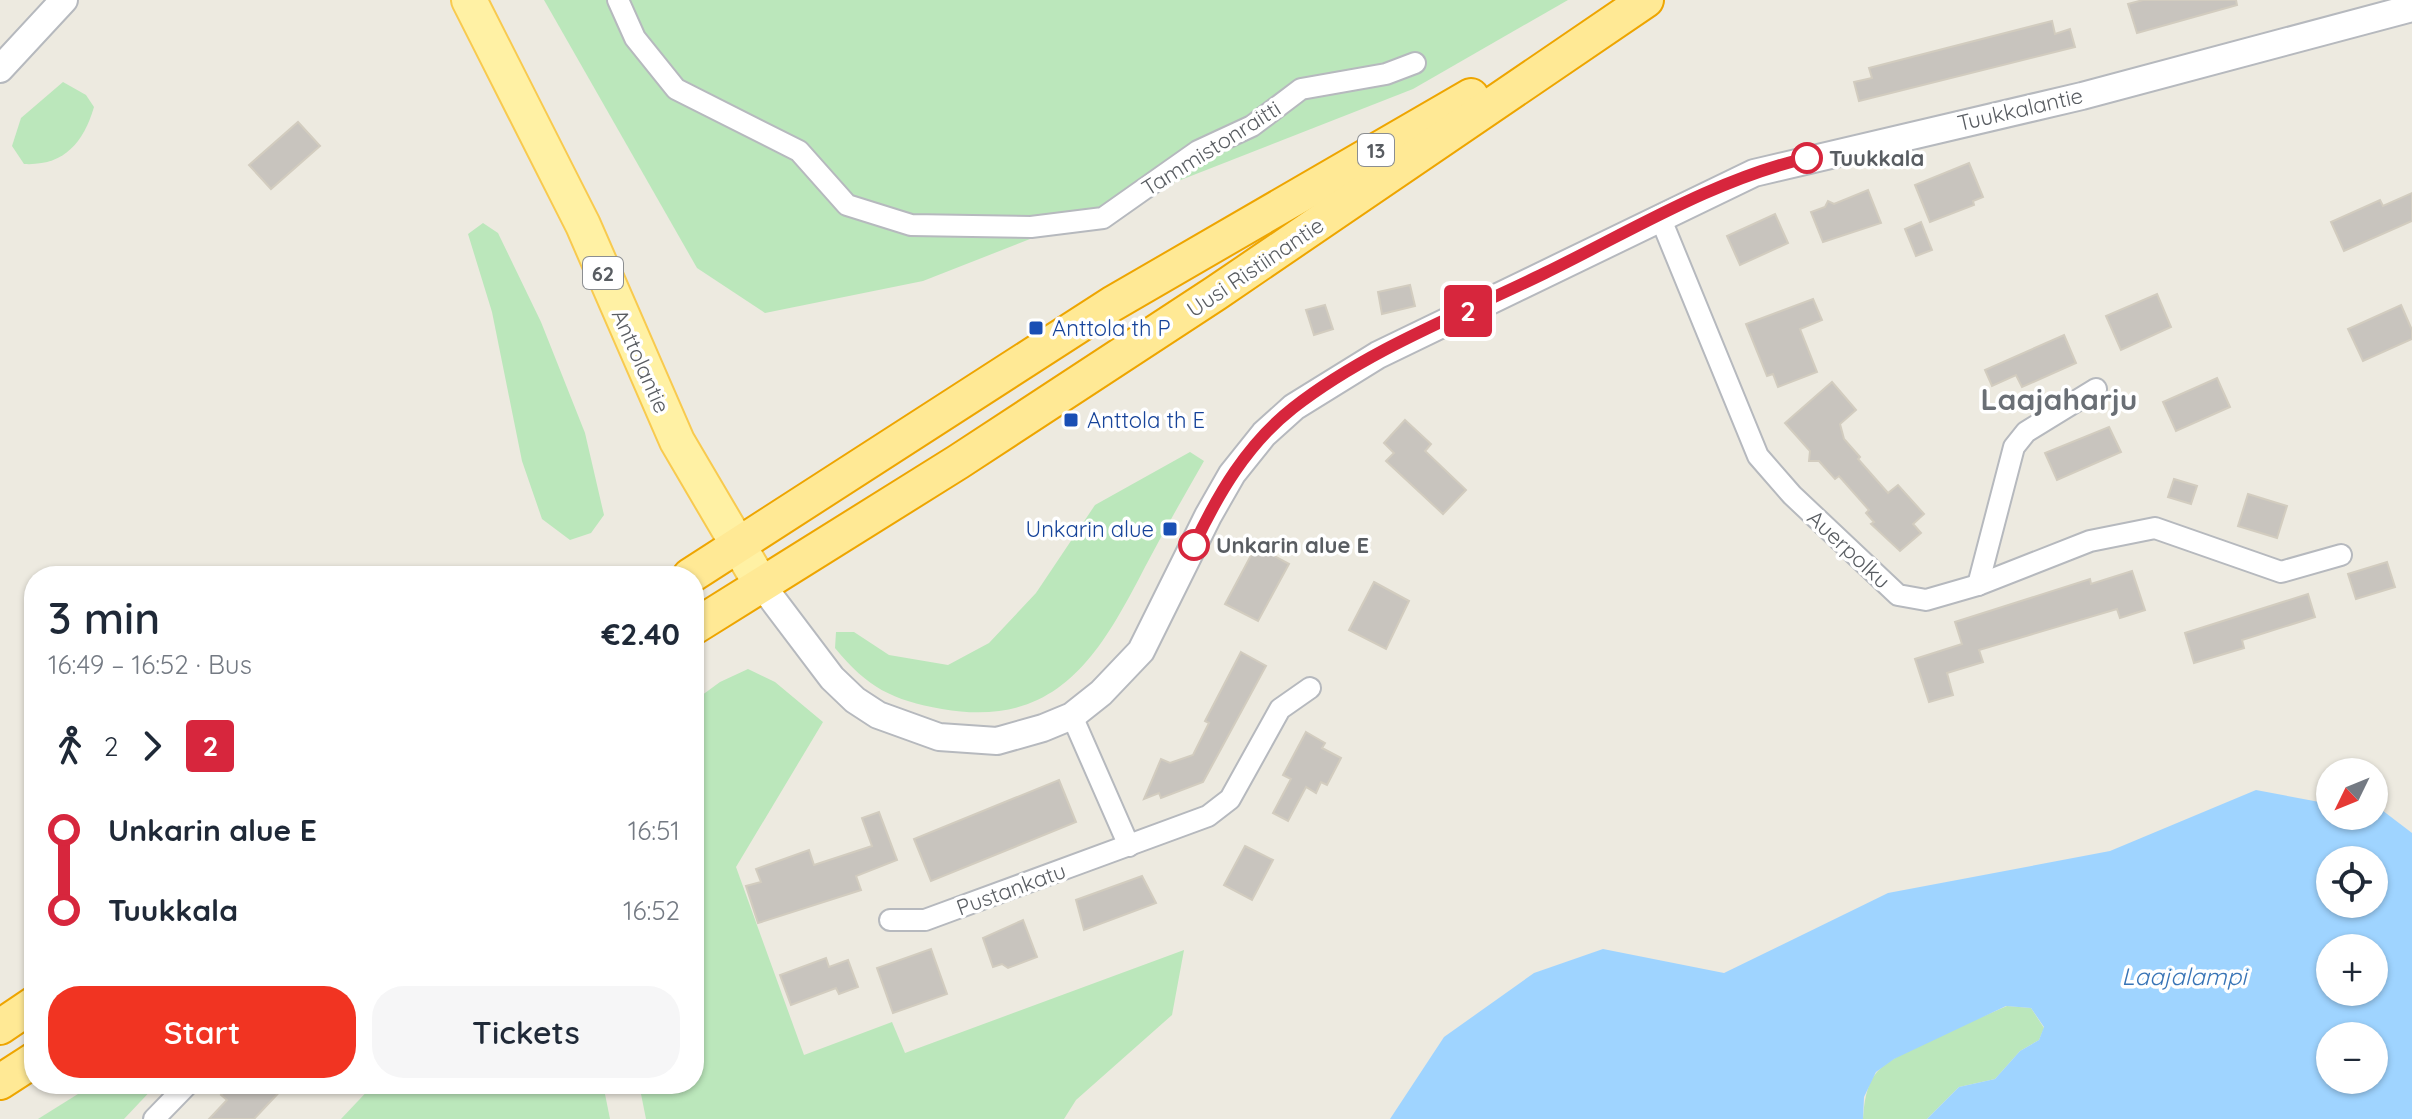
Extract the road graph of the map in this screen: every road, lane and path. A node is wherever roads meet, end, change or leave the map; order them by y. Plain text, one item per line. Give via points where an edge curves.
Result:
1 (64, 0) edge
2 (469, 0) edge
3 (618, 0) edge
4 (1644, 0) edge
5 (2412, 8) edge
6 (1415, 63) dead end
7 (0, 69) edge
8 (1660, 217) junction
9 (2096, 389) dead end
10 (737, 546) junction
11 (2341, 555) dead end
12 (704, 567) edge
13 (761, 584) junction
14 (1978, 585) junction
15 (704, 621) edge
16 (1310, 688) dead end
17 (1072, 716) junction
18 (1129, 846) junction
19 (890, 920) dead end
20 (24, 1011) edge
21 (0, 1027) edge
22 (24, 1066) edge
23 (0, 1082) edge
24 (178, 1094) edge
25 (154, 1119) edge

1 - 7 street
2 - 10 main road, Anttolantie / 62 via 583,225 677,441
3 - 6 street, Tammistonraitti via 635,38 676,89 799,151 847,205 911,225 1031,227 1103,218 1198,151 1252,126 1301,89 1386,74
4 - 10 highway, Uusi Ristiinantie / 13 via 1112,304
4 - 13 highway, Uusi Ristiinantie / 13 via 1216,293
5 - 8 street, Tuukkalantie via 2082,96 1783,164
8 - 14 street, Auerpolku via 1758,456 1898,595 1926,600
8 - 17 street, Tuukkalantie via 1378,355 1294,407 1232,474 1141,651
9 - 14 street via 2026,432 2014,447
10 - 12 highway, Uusi Ristiinantie / 13
10 - 13 main road, 62
11 - 14 street, Auerpolku via 2281,572 2155,528 2090,541
13 - 15 highway, Uusi Ristiinantie / 13
13 - 17 street, Tuukkalantie via 832,678 866,707 909,729 997,741
16 - 18 street, Pustankatu via 1280,709 1230,799 1208,816
17 - 18 street
18 - 19 street, Pustankatu via 925,920
20 - 21 highway
22 - 23 highway
24 - 25 street

